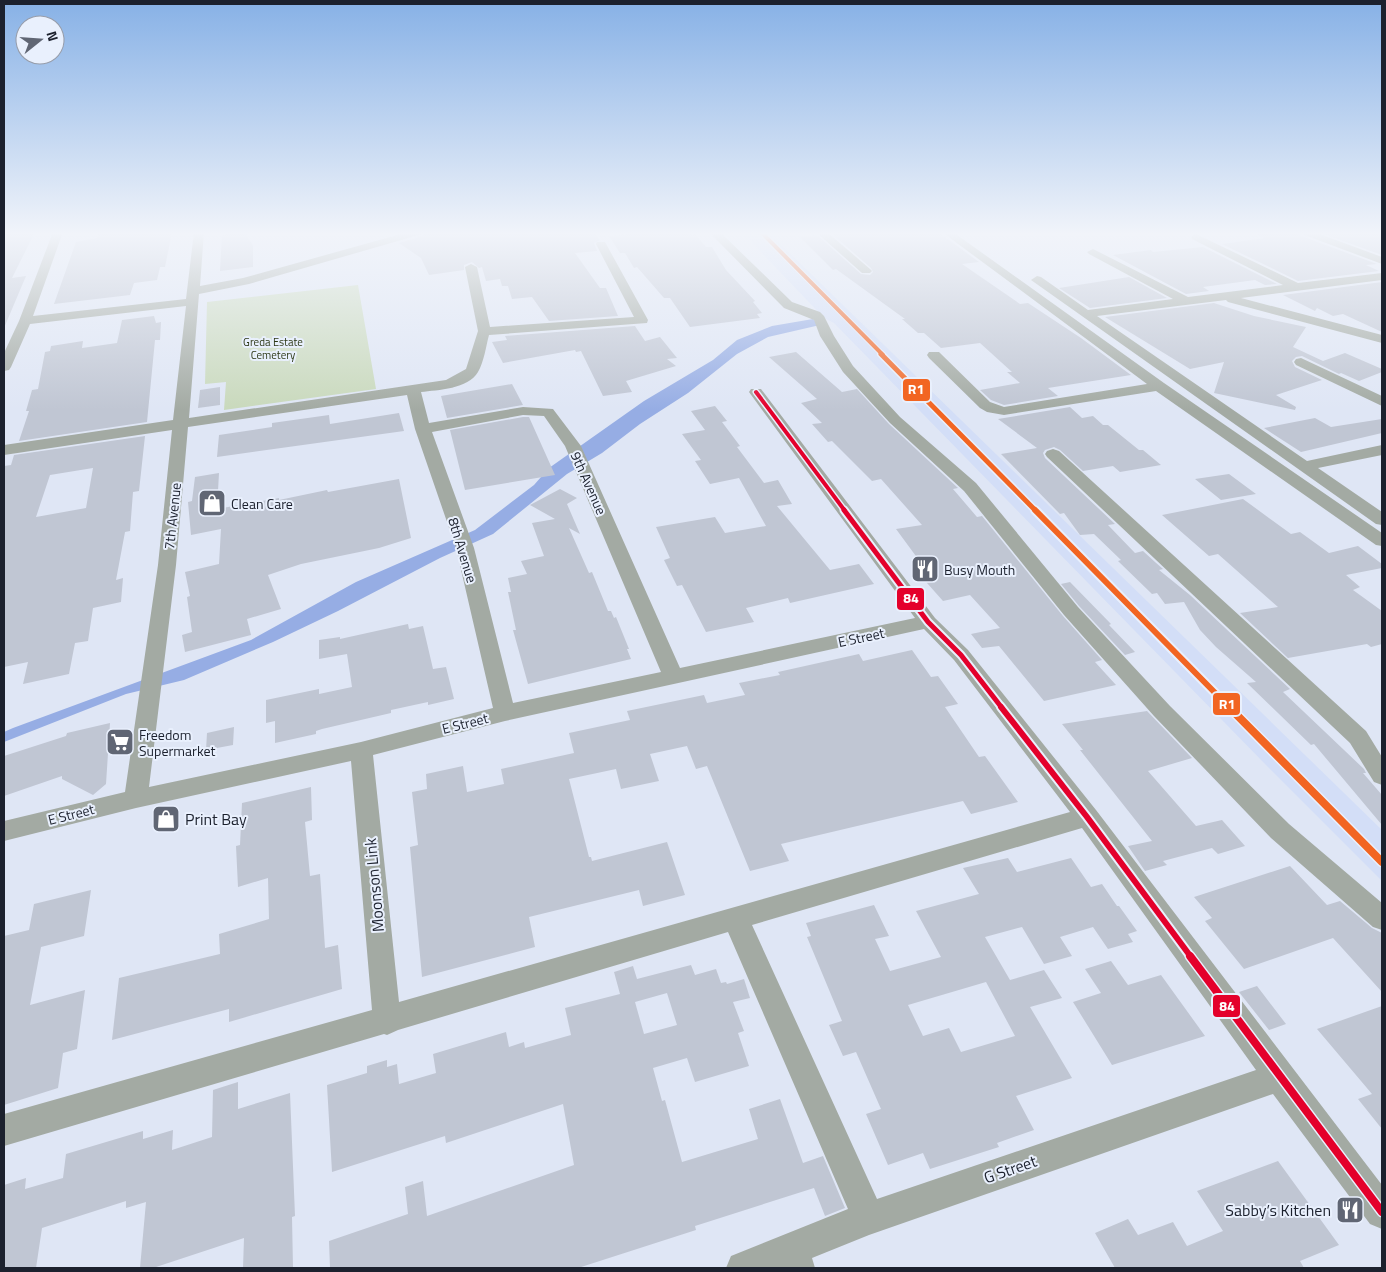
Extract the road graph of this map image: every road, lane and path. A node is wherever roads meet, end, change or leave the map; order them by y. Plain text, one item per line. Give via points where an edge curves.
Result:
1 (36, 291) edge
2 (194, 291) edge
3 (210, 291) edge
4 (476, 291) edge
5 (627, 291) edge
6 (774, 291) edge
7 (1029, 291) edge
8 (1052, 291) edge
9 (1168, 291) edge
10 (1266, 291) edge
11 (194, 296) junction
12 (1222, 296) junction
13 (1186, 301) junction
14 (1085, 314) junction
15 (25, 321) junction
16 (484, 331) junction
17 (1382, 338) edge
18 (934, 355) dead end
19 (1301, 362) dead end
20 (4, 367) edge
21 (1159, 386) junction
22 (413, 390) junction
23 (756, 392) dead end
24 (1382, 402) edge
25 (182, 425) junction
26 (423, 429) junction
27 (4, 450) edge
28 (1382, 450) edge
29 (1053, 454) dead end
30 (1305, 466) junction
31 (1382, 520) edge
32 (1382, 542) edge
33 (928, 622) junction
34 (673, 676) junction
35 (505, 713) junction
36 (361, 750) junction
37 (1382, 776) edge
38 (136, 798) junction
39 (1087, 817) junction
40 (4, 831) edge
41 (736, 919) junction
42 (1382, 919) edge
43 (387, 1021) junction
44 (1279, 1077) junction
45 (4, 1130) edge
46 (1382, 1212) edge
47 (869, 1218) junction
48 (795, 1258) edge
49 (743, 1268) edge

1 - 15 street
2 - 11 street, 7th Avenue
3 - 11 street
4 - 16 street
5 - 16 street via 642,320
6 - 42 street via 788,305 820,319 848,370 895,420 970,487 1071,611 1162,710 1280,831
7 - 21 street
8 - 14 street
9 - 13 street
10 - 12 street
11 - 15 street
11 - 25 street, 7th Avenue
12 - 13 street
12 - 17 street
13 - 14 street
14 - 30 street
15 - 20 street
16 - 22 street via 472,371 450,384
18 - 21 street via 985,405 1004,411
19 - 24 street
21 - 32 street
22 - 25 street
22 - 26 street, 8th Avenue
23 - 33 street
25 - 27 street
25 - 38 street, 7th Avenue
26 - 34 street, 9th Avenue via 522,411 548,412 573,446
26 - 35 street, 8th Avenue via 461,540
28 - 30 street
29 - 37 street via 1338,717 1358,737
30 - 31 street
33 - 34 street, E Street
33 - 39 street via 961,655
34 - 35 street, E Street
35 - 36 street, E Street
36 - 38 street, E Street
36 - 43 street, Moonson Link
38 - 40 street, E Street
39 - 41 street
39 - 44 street
41 - 43 street
41 - 47 street
43 - 45 street
44 - 46 street
44 - 47 street, G Street
47 - 48 street, G Street
48 - 49 street, G Street

